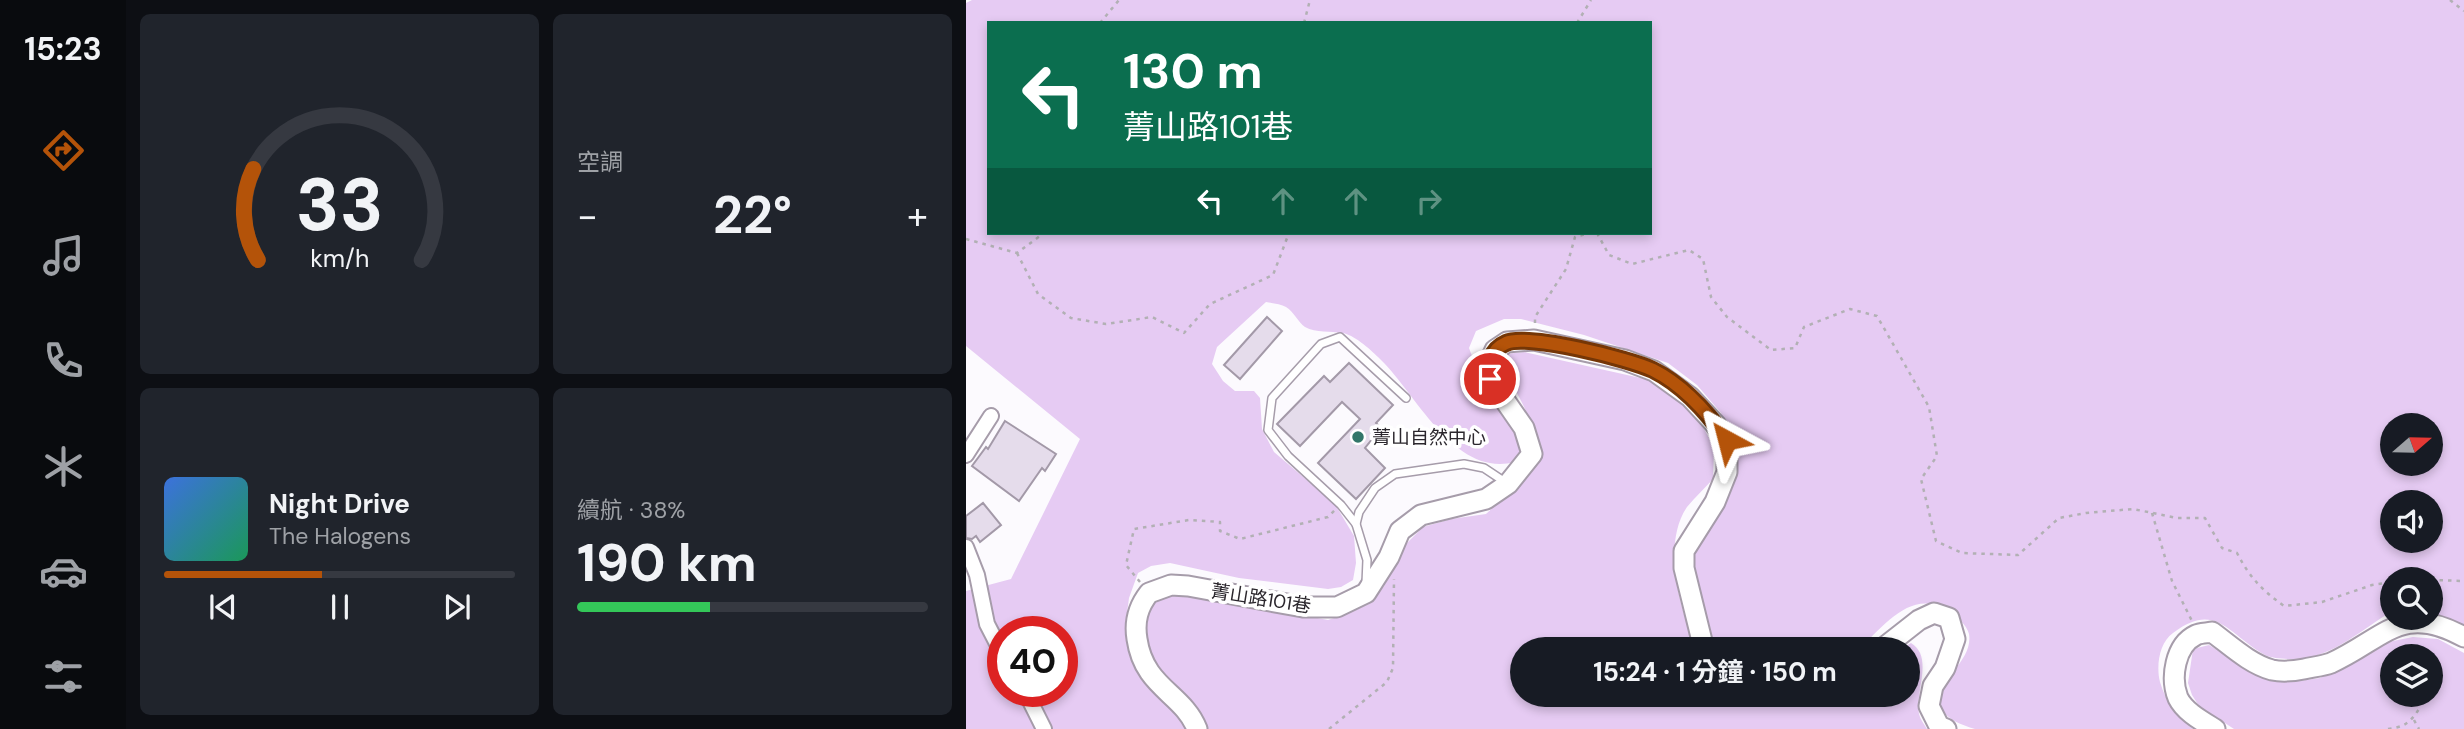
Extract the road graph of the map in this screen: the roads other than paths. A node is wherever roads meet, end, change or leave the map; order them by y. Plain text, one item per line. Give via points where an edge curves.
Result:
1 (1406, 398) dead end
2 (991, 416) dead end
3 (966, 455) edge
4 (1508, 484) junction
5 (1356, 524) junction
6 (966, 547) edge
7 (1366, 593) junction
8 (987, 624) edge
9 (1701, 637) edge
10 (1897, 637) edge
11 (2464, 637) edge
12 (1032, 707) edge
13 (1044, 729) edge
14 (1197, 729) edge
15 (1946, 729) edge
16 (2215, 729) edge

1 - 5 lane via 1340,337 1315,349 1272,398 1268,430
2 - 3 street
4 - 5 lane via 1484,468 1464,464 1395,474 1375,488
4 - 7 street via 1486,499 1421,515 1400,531
4 - 9 street via 1532,454 1524,428 1490,379 1489,363 1495,350 1507,342 1534,340 1625,360 1654,371 1690,397 1727,440 1727,472 1715,502 1684,551
5 - 7 lane via 1367,560
6 - 8 street
7 - 14 street, 菁山路101巷 via 1337,607 1303,607 1188,586 1171,585 1149,593 1137,614 1138,649 1151,676
10 - 15 street via 1934,613 1949,618 1955,639 1933,686 1929,706 1938,726
11 - 16 street via 2419,621 2395,626 2329,664 2296,671 2273,670 2254,662 2213,632 2197,634 2185,644 2175,664 2174,682 2179,699 2197,719
12 - 13 street

